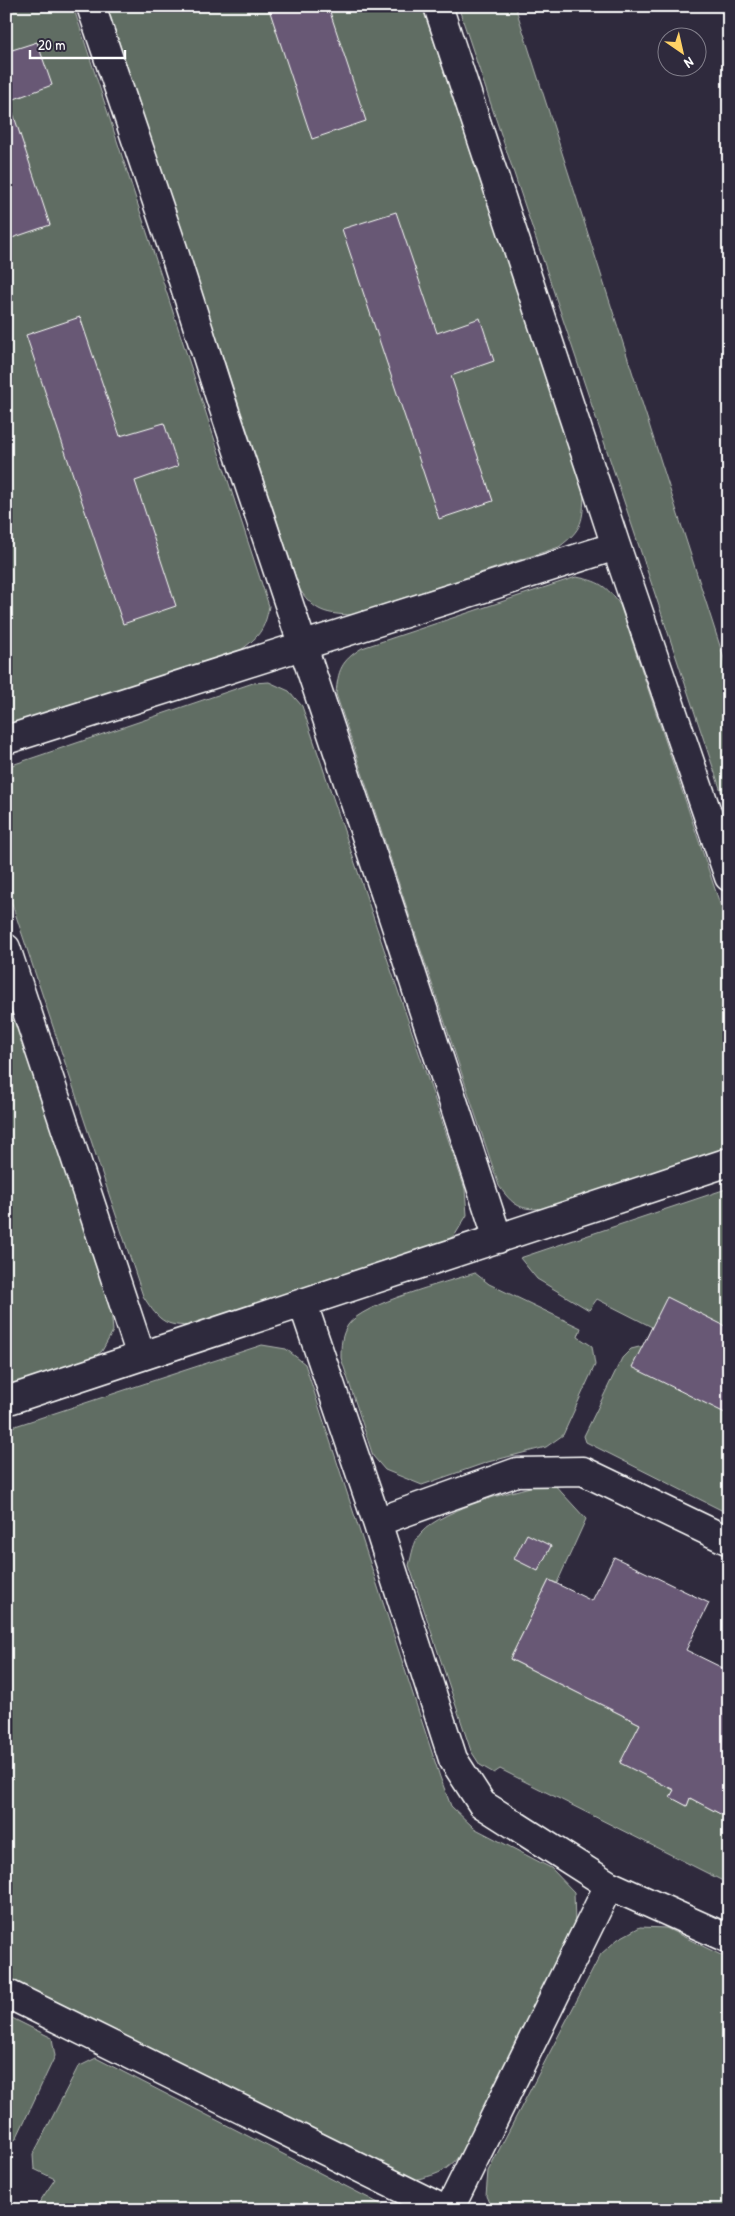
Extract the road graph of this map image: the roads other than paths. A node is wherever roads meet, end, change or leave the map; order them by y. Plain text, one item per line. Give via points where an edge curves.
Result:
1 (91, 6) edge
2 (438, 6) edge
3 (616, 546) junction
4 (302, 645) junction
5 (6, 740) edge
6 (729, 877) edge
7 (6, 948) edge
8 (729, 1162) edge
9 (498, 1239) junction
10 (303, 1304) junction
11 (141, 1356) junction
12 (6, 1401) edge
13 (377, 1522) junction
14 (729, 1540) edge
15 (609, 1885) junction
16 (729, 1939) edge
17 (6, 1993) edge
18 (447, 2210) edge

1 - 4 lane via 174,249
2 - 3 lane
3 - 4 lane
3 - 6 lane
4 - 5 lane
4 - 9 lane
7 - 11 lane
8 - 9 lane
9 - 10 lane
10 - 11 lane
10 - 13 lane
11 - 12 lane
13 - 14 lane via 517,1472 584,1471
13 - 15 lane via 452,1759 482,1804
15 - 16 lane
15 - 18 lane
17 - 18 lane

